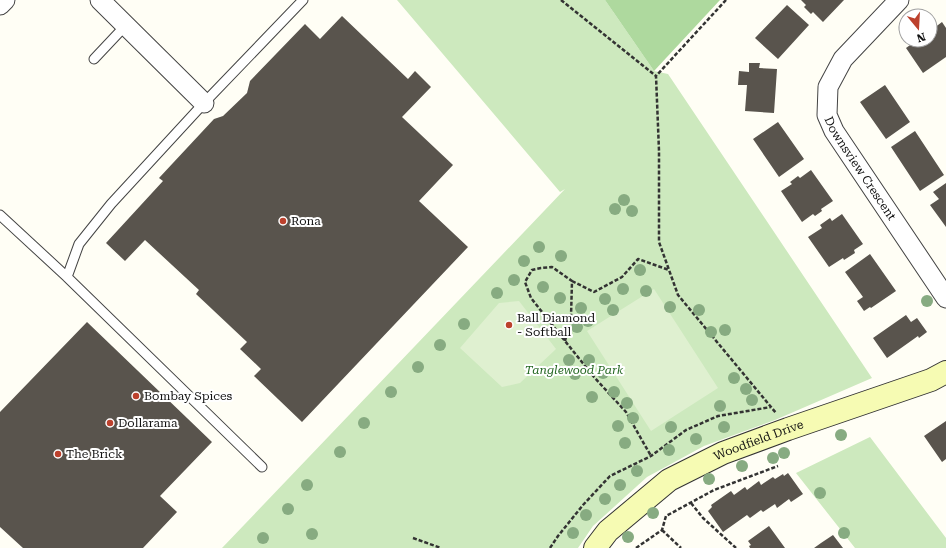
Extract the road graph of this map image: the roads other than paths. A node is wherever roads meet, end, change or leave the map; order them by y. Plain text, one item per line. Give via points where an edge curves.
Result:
1 (5, 0) edge
2 (100, 0) edge
3 (303, 0) edge
4 (899, 0) edge
5 (0, 5) edge
6 (126, 25) junction
7 (94, 59) dead end
8 (204, 103) junction
9 (0, 215) edge
10 (67, 277) junction
11 (946, 298) edge
12 (946, 372) edge
13 (262, 467) dead end
14 (595, 548) edge

1 - 5 street
2 - 6 street
3 - 8 lane
4 - 11 street, Downsview Crescent via 843,59 828,87 826,115 834,131
6 - 7 lane
6 - 8 street
8 - 10 lane via 111,204 79,244
9 - 10 lane
10 - 13 lane
12 - 14 street, Woodfield Drive via 931,380 723,453 669,480 608,531

